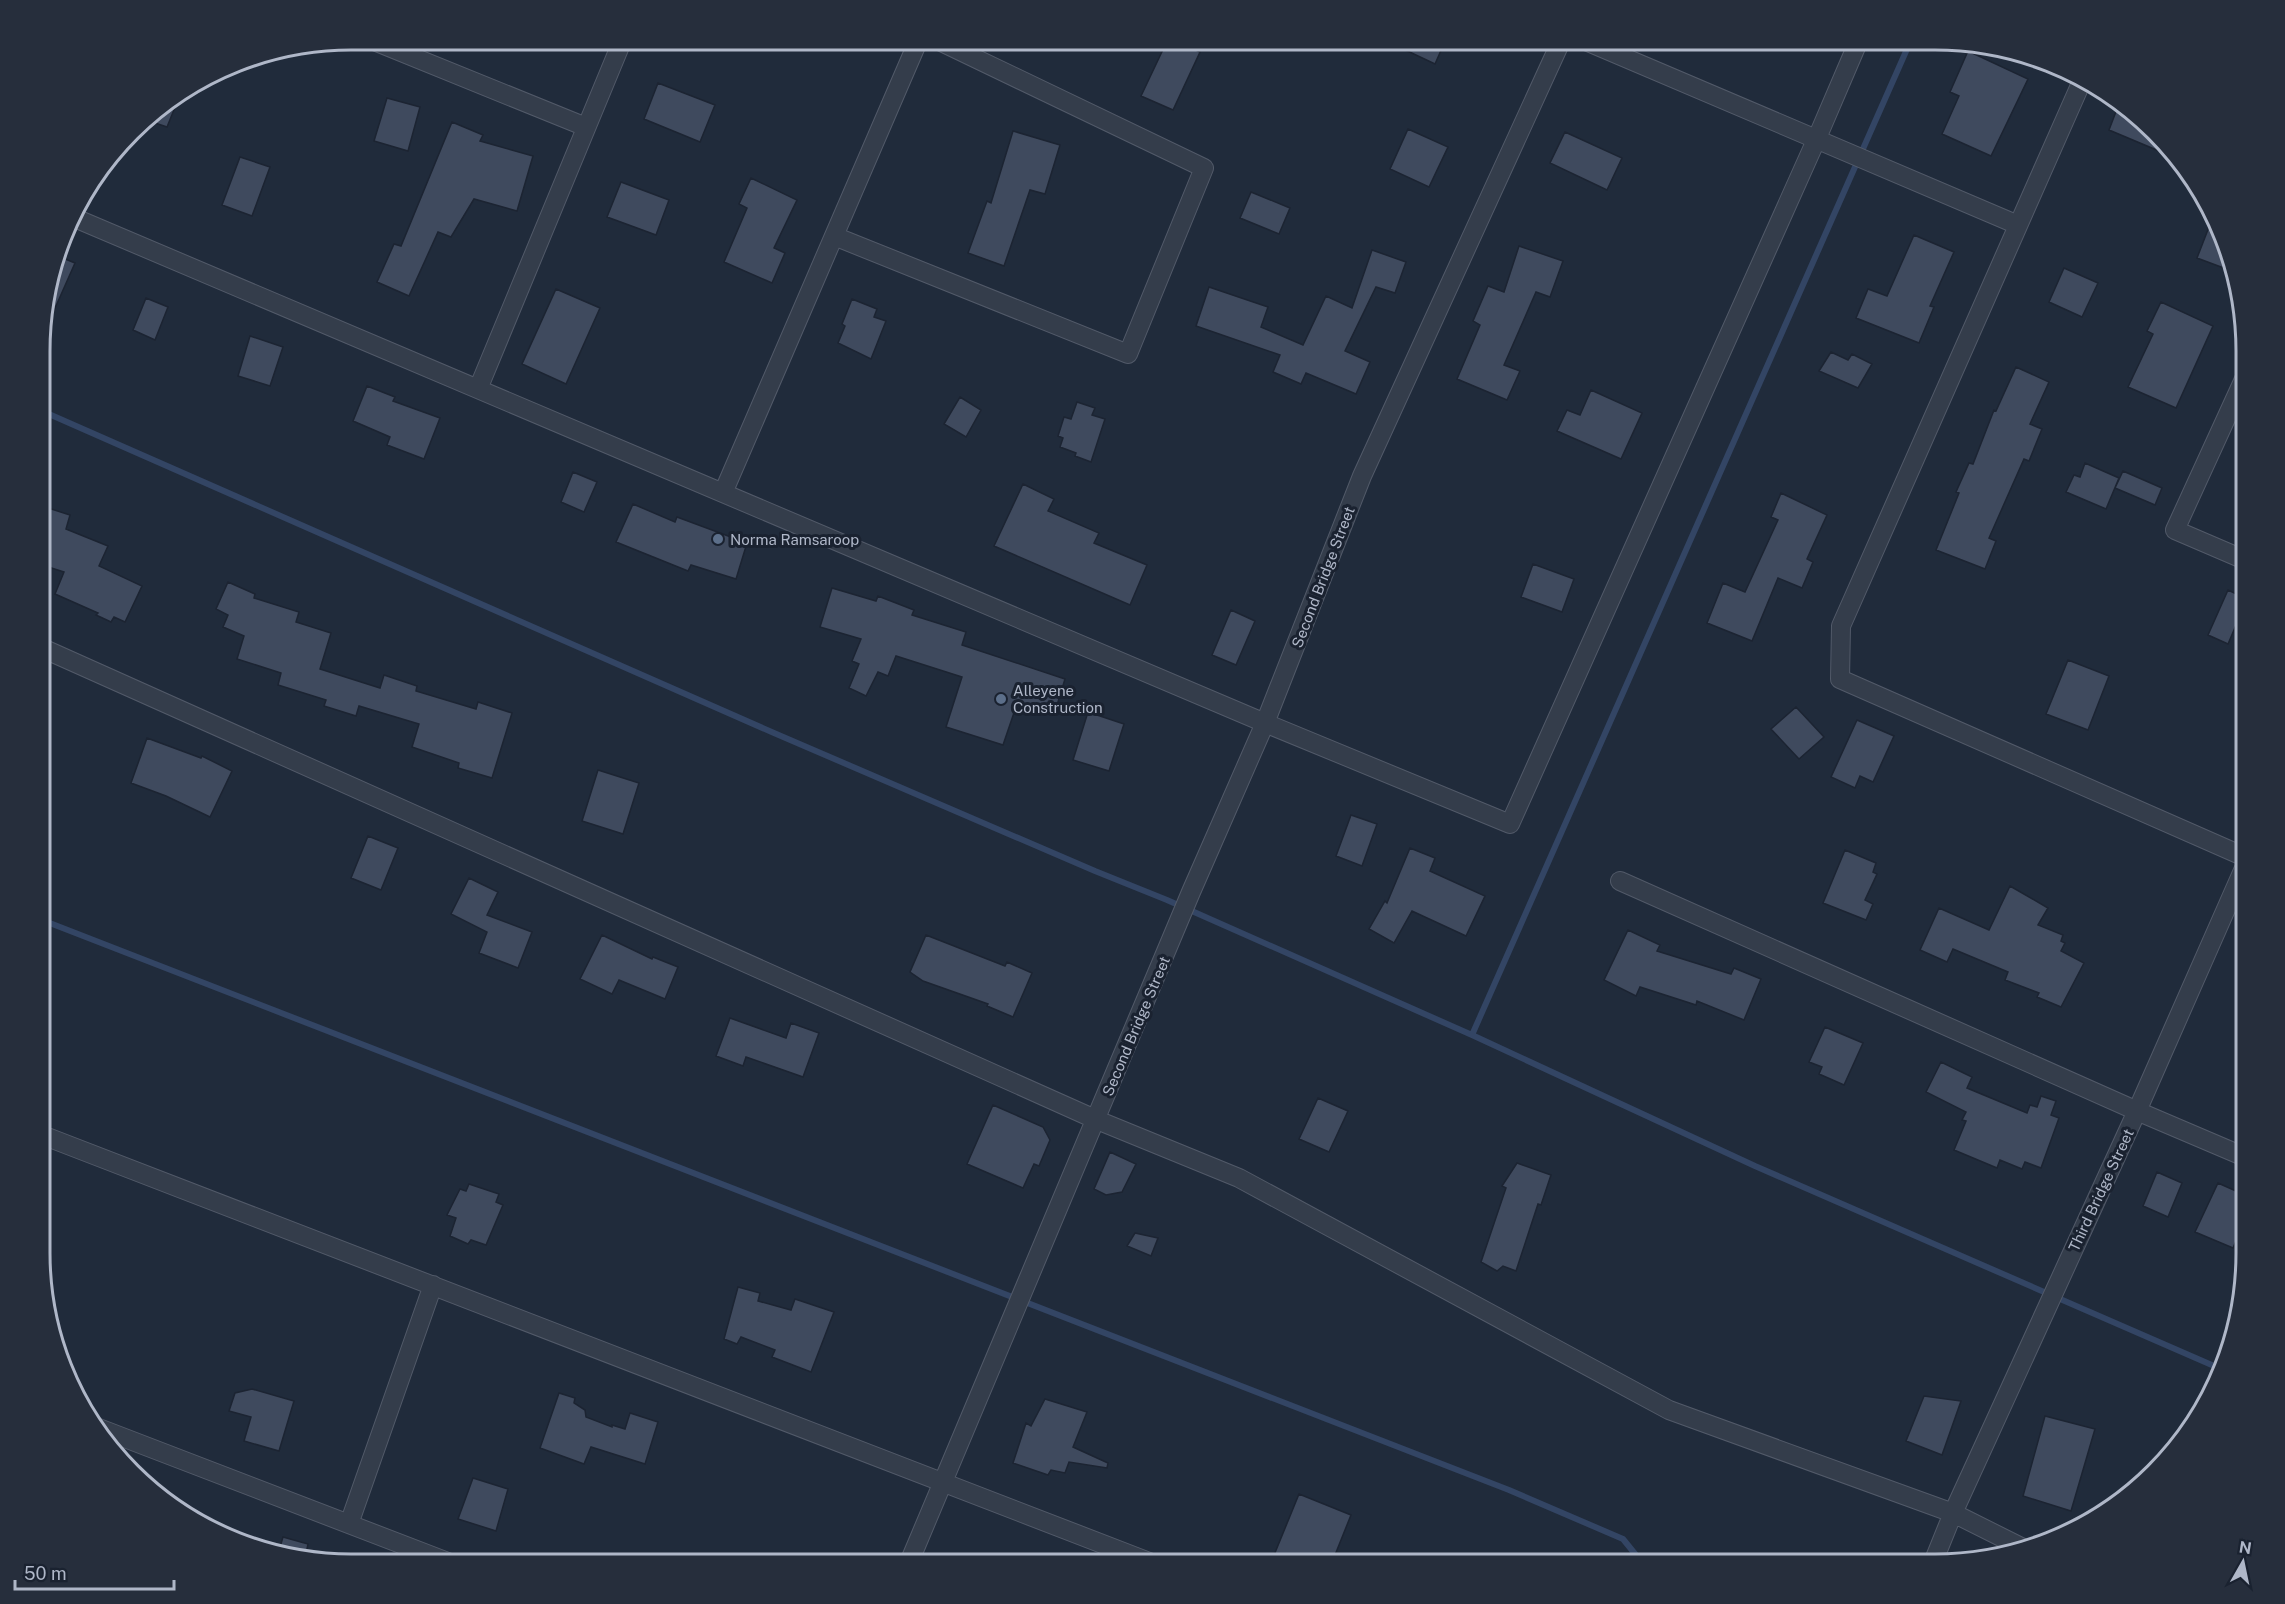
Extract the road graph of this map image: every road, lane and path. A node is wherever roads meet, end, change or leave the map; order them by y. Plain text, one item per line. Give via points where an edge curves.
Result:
1 (396, 50) edge
2 (618, 50) edge
3 (914, 50) edge
4 (957, 50) edge
5 (1557, 50) edge
6 (1607, 50) edge
7 (1854, 50) edge
8 (2079, 87) edge
9 (586, 128) junction
10 (1817, 138) junction
11 (79, 220) edge
12 (2018, 225) junction
13 (834, 236) junction
14 (478, 389) junction
15 (2236, 397) edge
16 (723, 493) junction
17 (2236, 556) edge
18 (50, 652) edge
19 (1265, 723) junction
20 (2236, 853) edge
21 (1620, 882) dead end
22 (2236, 886) edge
23 (2137, 1112) junction
24 (1097, 1120) junction
25 (50, 1138) edge
26 (2236, 1153) edge
27 (433, 1286) junction
28 (108, 1432) edge
29 (944, 1482) junction
30 (1953, 1513) junction
31 (350, 1524) junction
32 (2014, 1543) edge
33 (427, 1554) edge
34 (913, 1554) edge
35 (1129, 1554) edge
36 (1936, 1554) edge

1 - 9 street
2 - 9 street
3 - 13 street
4 - 13 street via 1204,168 1128,354
5 - 19 street, Second Bridge Street via 1362,476
6 - 10 street
7 - 10 street
8 - 12 street
9 - 14 street
10 - 12 street
10 - 19 street via 1510,824
11 - 14 street
12 - 20 street via 1841,626 1840,680
13 - 16 street
14 - 16 street
15 - 17 street via 2175,530
16 - 19 street
18 - 24 street
19 - 24 street, Second Bridge Street
21 - 23 street
22 - 23 street, Third Bridge Street
23 - 26 street
23 - 30 street, Third Bridge Street
24 - 29 street, Second Bridge Street
24 - 30 street via 1239,1178 1669,1410
25 - 27 street
27 - 29 street
27 - 31 street
28 - 31 street
29 - 34 street, Second Bridge Street
29 - 35 street
30 - 32 street
30 - 36 street, Third Bridge Street
31 - 33 street

